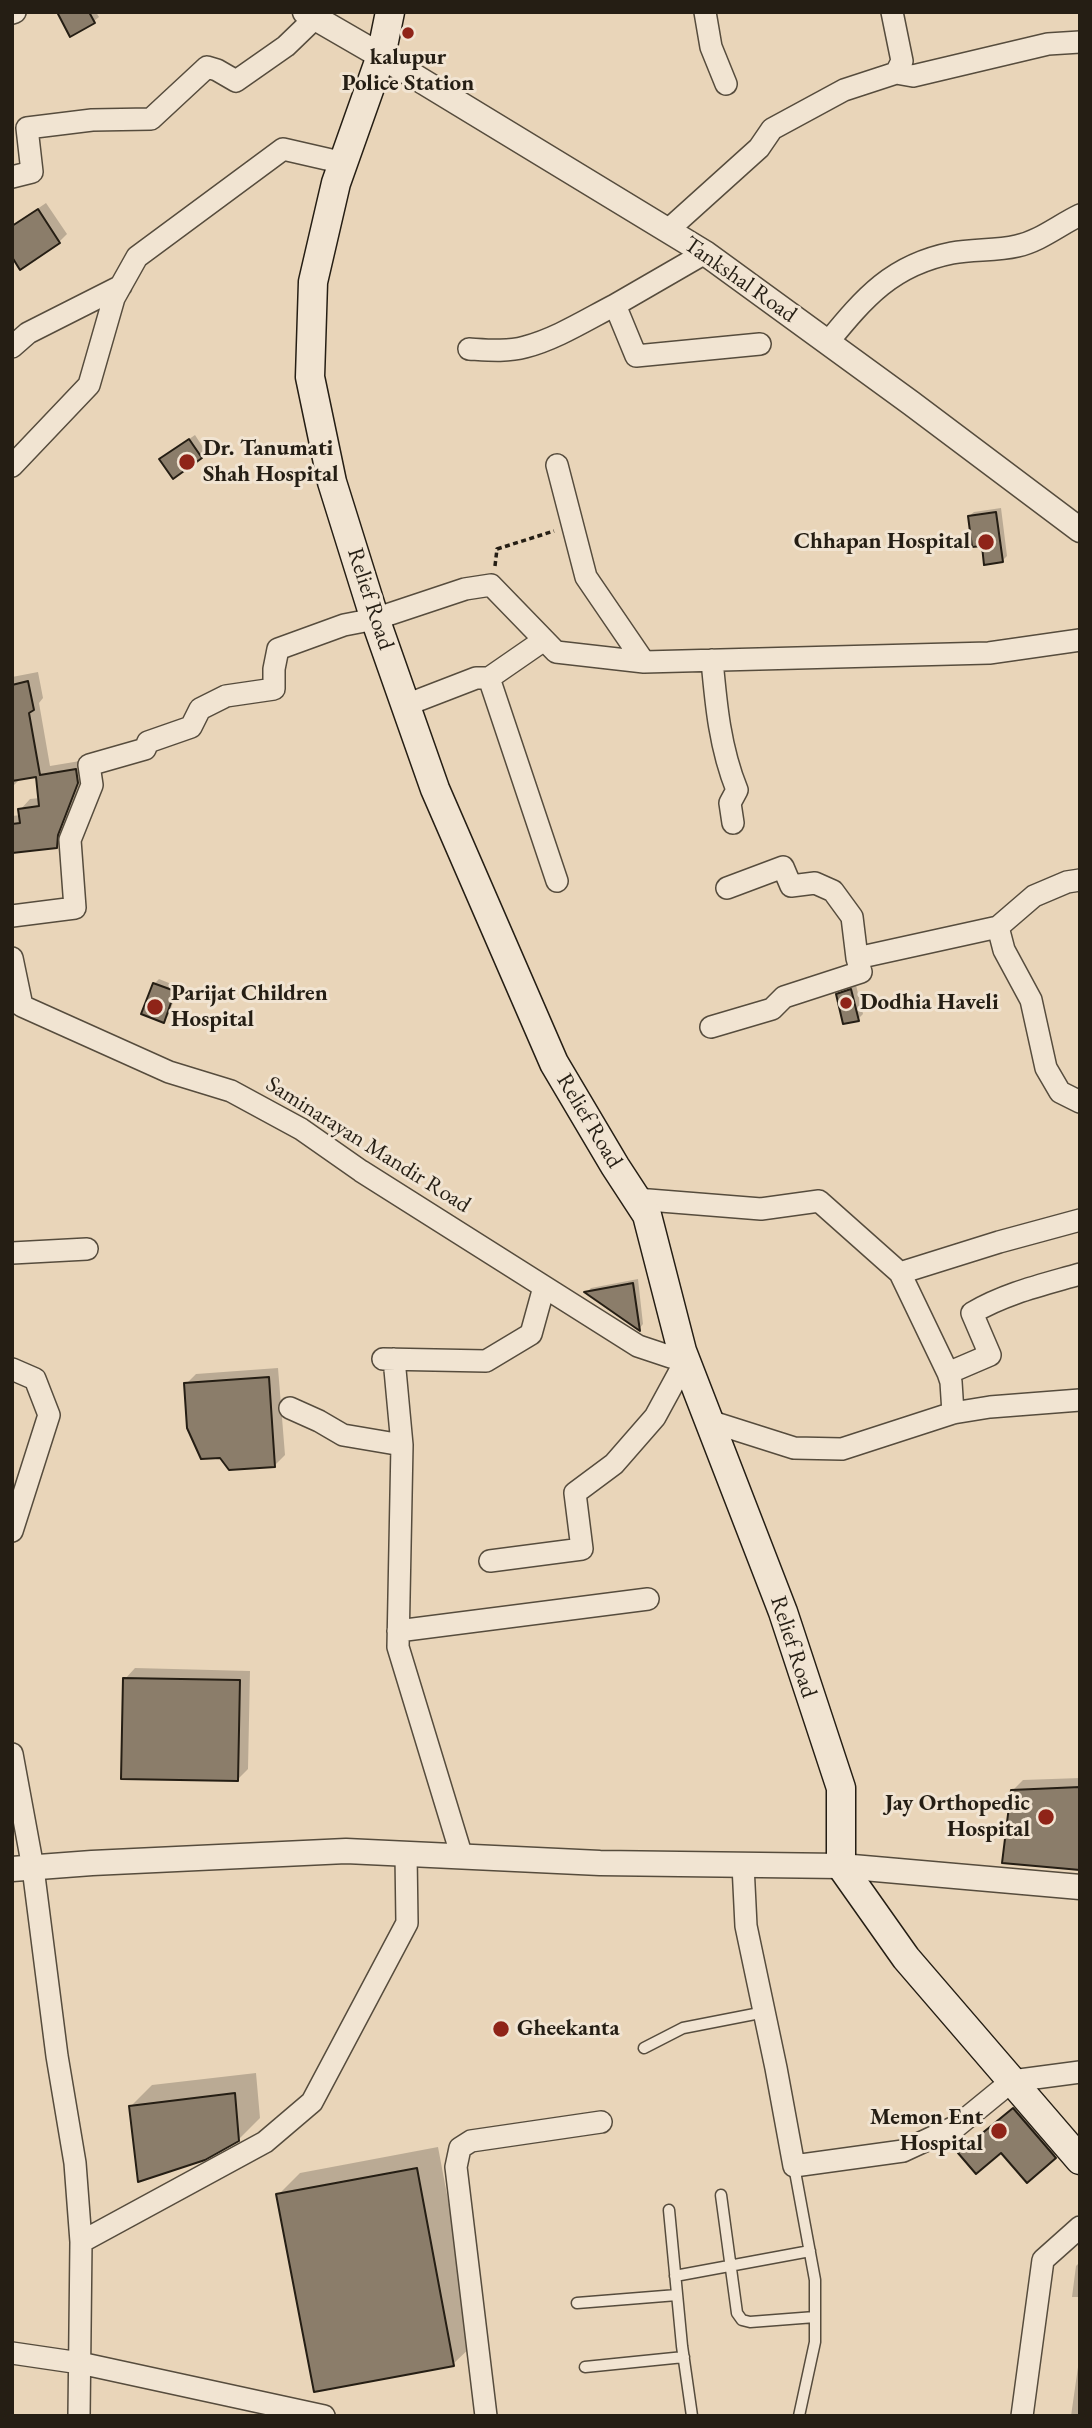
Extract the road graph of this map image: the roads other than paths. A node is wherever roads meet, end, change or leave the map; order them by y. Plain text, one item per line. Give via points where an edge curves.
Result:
1 (390, 12) edge
2 (705, 12) edge
3 (893, 13) edge
4 (310, 15) edge
5 (1080, 42) edge
6 (381, 56) junction
7 (896, 73) junction
8 (726, 84) dead end
9 (344, 163) junction
10 (12, 177) edge
11 (1080, 215) edge
12 (668, 230) junction
13 (705, 253) junction
14 (121, 286) junction
15 (615, 305) junction
16 (828, 342) junction
17 (760, 344) dead end
18 (12, 347) edge
19 (469, 349) dead end
20 (12, 466) edge
21 (557, 466) dead end
22 (1080, 530) edge
23 (375, 619) junction
24 (544, 640) junction
25 (1080, 640) edge
26 (712, 660) junction
27 (644, 662) junction
28 (489, 678) junction
29 (405, 705) junction
30 (733, 823) dead end
31 (556, 880) dead end
32 (1080, 880) edge
33 (727, 888) dead end
34 (12, 916) edge
35 (998, 928) junction
36 (12, 958) edge
37 (857, 958) junction
38 (17, 1002) edge
39 (711, 1027) dead end
40 (1080, 1102) edge
41 (636, 1199) junction
42 (1080, 1220) edge
43 (87, 1249) dead end
44 (12, 1254) edge
45 (900, 1273) junction
46 (1080, 1274) edge
47 (544, 1287) junction
48 (684, 1355) junction
49 (12, 1369) edge
50 (948, 1373) junction
51 (1080, 1400) edge
52 (290, 1408) dead end
53 (953, 1413) junction
54 (709, 1421) junction
55 (402, 1445) junction
56 (20, 1479) edge
57 (12, 1531) edge
58 (490, 1561) dead end
59 (648, 1599) dead end
60 (398, 1631) junction
61 (12, 1754) edge
62 (406, 1854) junction
63 (462, 1857) junction
64 (743, 1865) junction
65 (841, 1866) junction
66 (23, 1868) edge
67 (1080, 1887) edge
68 (765, 2012) junction
69 (644, 2048) dead end
70 (1080, 2071) edge
71 (1012, 2081) junction
72 (600, 2122) dead end
73 (1080, 2160) edge
74 (794, 2166) junction
75 (720, 2195) dead end
76 (668, 2210) dead end
77 (1080, 2227) edge
78 (81, 2242) junction
79 (810, 2251) junction
80 (731, 2265) junction
81 (675, 2276) junction
82 (677, 2295) junction
83 (577, 2303) dead end
84 (815, 2317) junction
85 (12, 2353) edge
86 (684, 2357) junction
87 (80, 2363) junction
88 (585, 2367) dead end
89 (79, 2416) edge
90 (324, 2416) edge
91 (486, 2416) edge
92 (692, 2416) edge
93 (799, 2416) edge
94 (1022, 2416) edge

1 - 6 main road, Relief Road
2 - 8 street via 711,47
3 - 7 street via 902,61
4 - 6 street, Tankshal Road
4 - 10 street via 286,46 236,81 206,67 151,120 92,120 27,128 32,172
5 - 7 street via 1048,44 913,76
6 - 9 main road, Relief Road
6 - 12 street, Tankshal Road
7 - 12 street via 844,90 772,129 759,148
9 - 14 street via 283,149 137,257
9 - 23 main road, Relief Road via 313,282 310,377 332,482
11 - 16 street via 1017,246 953,253 914,264 862,301
12 - 13 street, Tankshal Road
13 - 15 street
13 - 16 street, Tankshal Road
14 - 18 street via 28,333
14 - 20 street via 89,385
15 - 17 street via 636,356
15 - 19 street via 524,347
16 - 22 street, Tankshal Road
21 - 27 street via 586,577
23 - 24 street via 491,585
23 - 29 main road, Relief Road
23 - 34 street via 278,649 274,689 226,696 200,709 191,727 148,742 145,749 89,765 92,785 70,839 75,908
24 - 27 street via 556,652
24 - 28 street
25 - 26 street via 989,653
26 - 27 street
26 - 30 street via 717,717 737,790 730,803
28 - 29 street via 476,678
28 - 31 street
29 - 41 main road, Relief Road via 435,789 554,1063
32 - 35 street via 1034,896
33 - 37 street via 783,866 791,886 815,883 833,891 852,917
35 - 37 street
35 - 40 street via 1004,950 1031,1000 1046,1068 1060,1092
36 - 38 street
37 - 39 street via 861,972 783,998 772,1009
38 - 47 street, Saminarayan Mandir Road via 169,1072 231,1091 301,1129
41 - 45 street via 761,1209 819,1201
41 - 48 main road, Relief Road via 647,1215
42 - 45 street
43 - 44 street
45 - 50 street
46 - 50 street via 1029,1287 972,1313 990,1355
47 - 48 street, Saminarayan Mandir Road via 638,1346 671,1357
47 - 55 street via 531,1334 486,1360 388,1359
48 - 54 main road, Relief Road
48 - 58 street via 655,1417 614,1464 575,1493 582,1549
49 - 56 street via 35,1379 49,1415
50 - 53 street
51 - 53 street
52 - 55 street via 344,1435
53 - 54 street via 842,1448 794,1448
54 - 65 main road, Relief Road via 783,1612 841,1788
55 - 60 street
56 - 57 street
59 - 60 street
60 - 63 street via 398,1647
61 - 66 street
62 - 63 street
62 - 66 street via 346,1851
62 - 78 street via 407,1923 313,2102 265,2142
63 - 64 street
64 - 65 street
64 - 68 street via 746,1926
65 - 67 street
65 - 71 main road via 906,1958
66 - 78 street via 75,2163
68 - 69 lane via 683,2028
68 - 74 street
70 - 71 street
71 - 73 main road
71 - 74 street via 957,2126 903,2151
72 - 91 street via 471,2141 460,2148 456,2167
74 - 79 lane
75 - 80 lane
76 - 81 lane
77 - 94 street via 1043,2260
78 - 87 street
79 - 80 lane
79 - 84 lane
80 - 81 lane
80 - 84 lane via 741,2320
81 - 82 lane
82 - 83 lane
82 - 86 lane
84 - 93 lane via 815,2342
85 - 87 street
86 - 88 lane
86 - 92 lane
87 - 89 street
87 - 90 street

